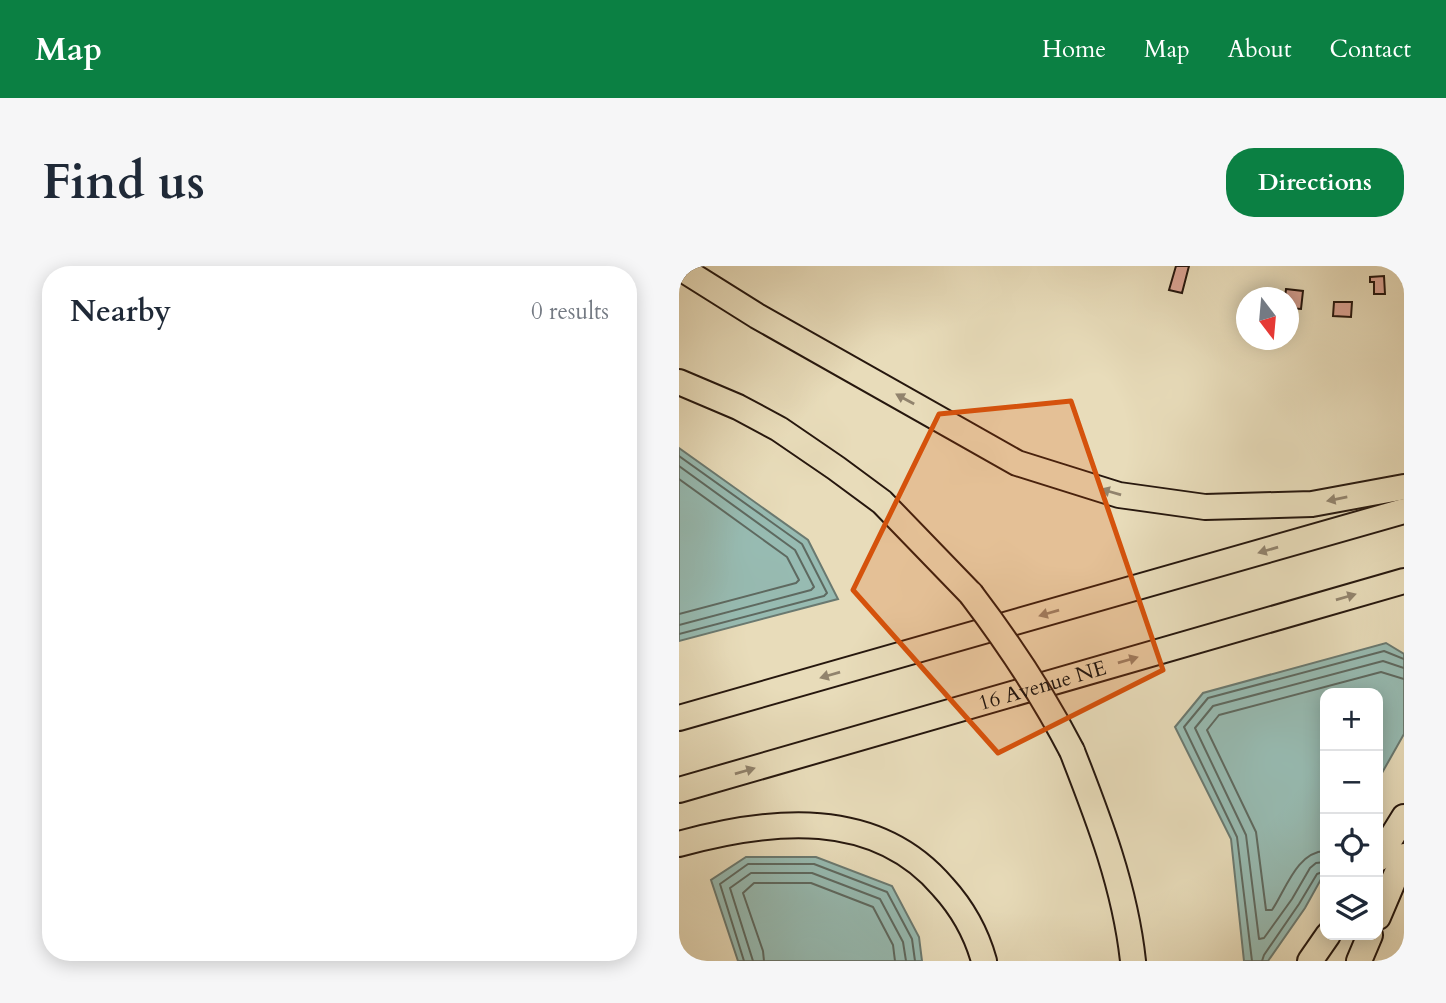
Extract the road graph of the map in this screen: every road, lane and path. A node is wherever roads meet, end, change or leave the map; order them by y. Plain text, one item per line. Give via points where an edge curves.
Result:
1 (679, 267) edge
2 (679, 382) edge
3 (1404, 487) edge
4 (1404, 511) edge
5 (1404, 580) edge
6 (679, 718) edge
7 (679, 790) edge
8 (1404, 817) edge
9 (679, 844) edge
10 (1383, 851) edge
11 (1404, 856) edge
12 (1383, 905) edge
13 (1325, 940) edge
14 (1368, 940) edge
15 (984, 961) edge
16 (1133, 961) edge
17 (1310, 961) edge
18 (1359, 961) edge

3 -> 1 highway via 1313,504 1245,506 1205,507 1119,495 1017,463
2 - 16 highway, bridge via 779,429 883,502 971,594 1009,644 1072,751 1118,881
4 -> 6 highway
7 -> 5 highway, 16 Avenue NE
8 - 10 highway
9 - 15 highway via 773,825 808,824 865,834 932,873 972,926
11 - 12 highway
13 - 17 highway
14 - 18 highway

